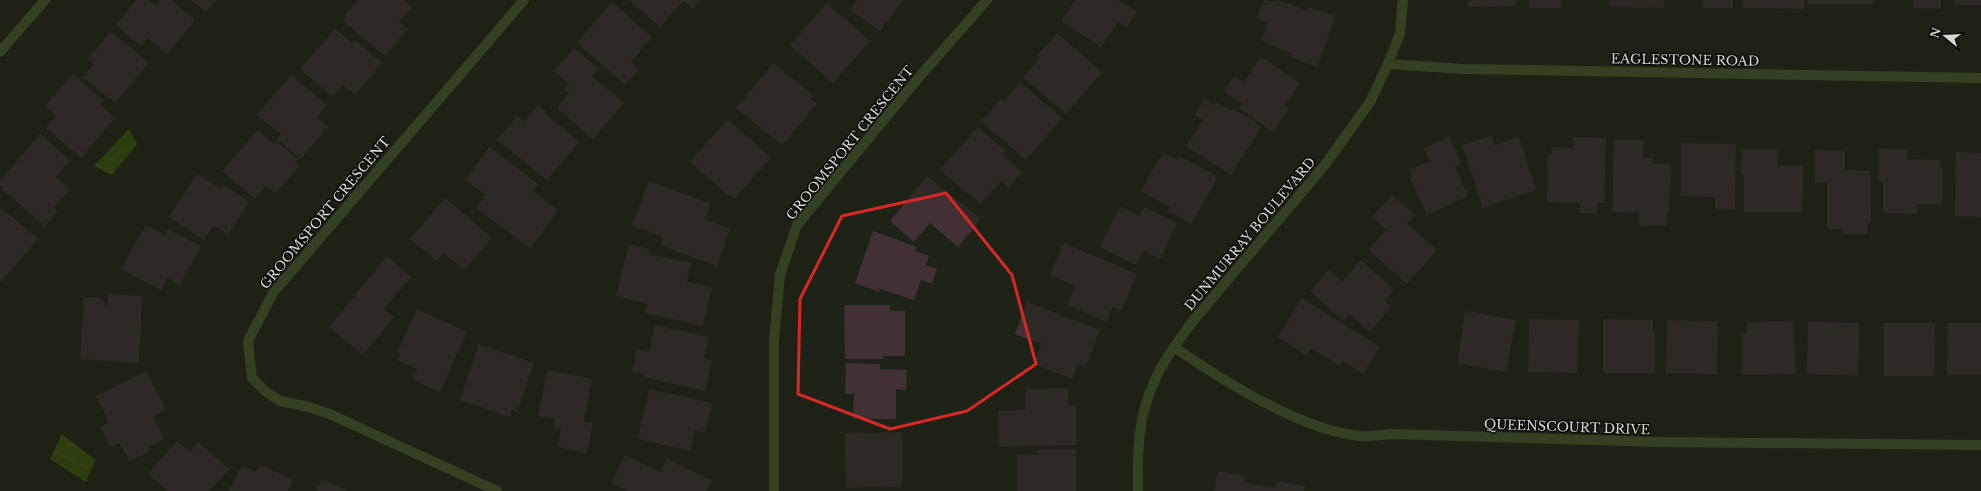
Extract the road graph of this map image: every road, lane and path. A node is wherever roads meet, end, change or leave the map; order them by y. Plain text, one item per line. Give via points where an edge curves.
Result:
1 (45, 0) edge
2 (524, 0) edge
3 (987, 0) edge
4 (1403, 0) edge
5 (0, 52) edge
6 (1388, 64) junction
7 (1981, 78) edge
8 (1174, 347) junction
9 (1981, 445) edge
10 (497, 491) edge
11 (774, 491) edge
12 (1138, 491) edge

1 - 5 street
2 - 10 street, GROOMSPORT CRESCENT via 273,293 248,341 252,378 280,401 309,406 332,415
3 - 11 street, GROOMSPORT CRESCENT via 920,76 797,225 780,275 774,340
4 - 6 street, DUNMURRAY BOULEVARD via 1400,33
6 - 7 street, EAGLESTONE ROAD via 1464,69
6 - 8 street, DUNMURRAY BOULEVARD via 1370,102 1346,137
8 - 9 street, QUEENSCOURT DRIVE via 1235,386 1282,410 1321,427 1360,436 1391,434 1659,442
8 - 12 street, DUNMURRAY BOULEVARD via 1154,380 1142,418 1137,454

